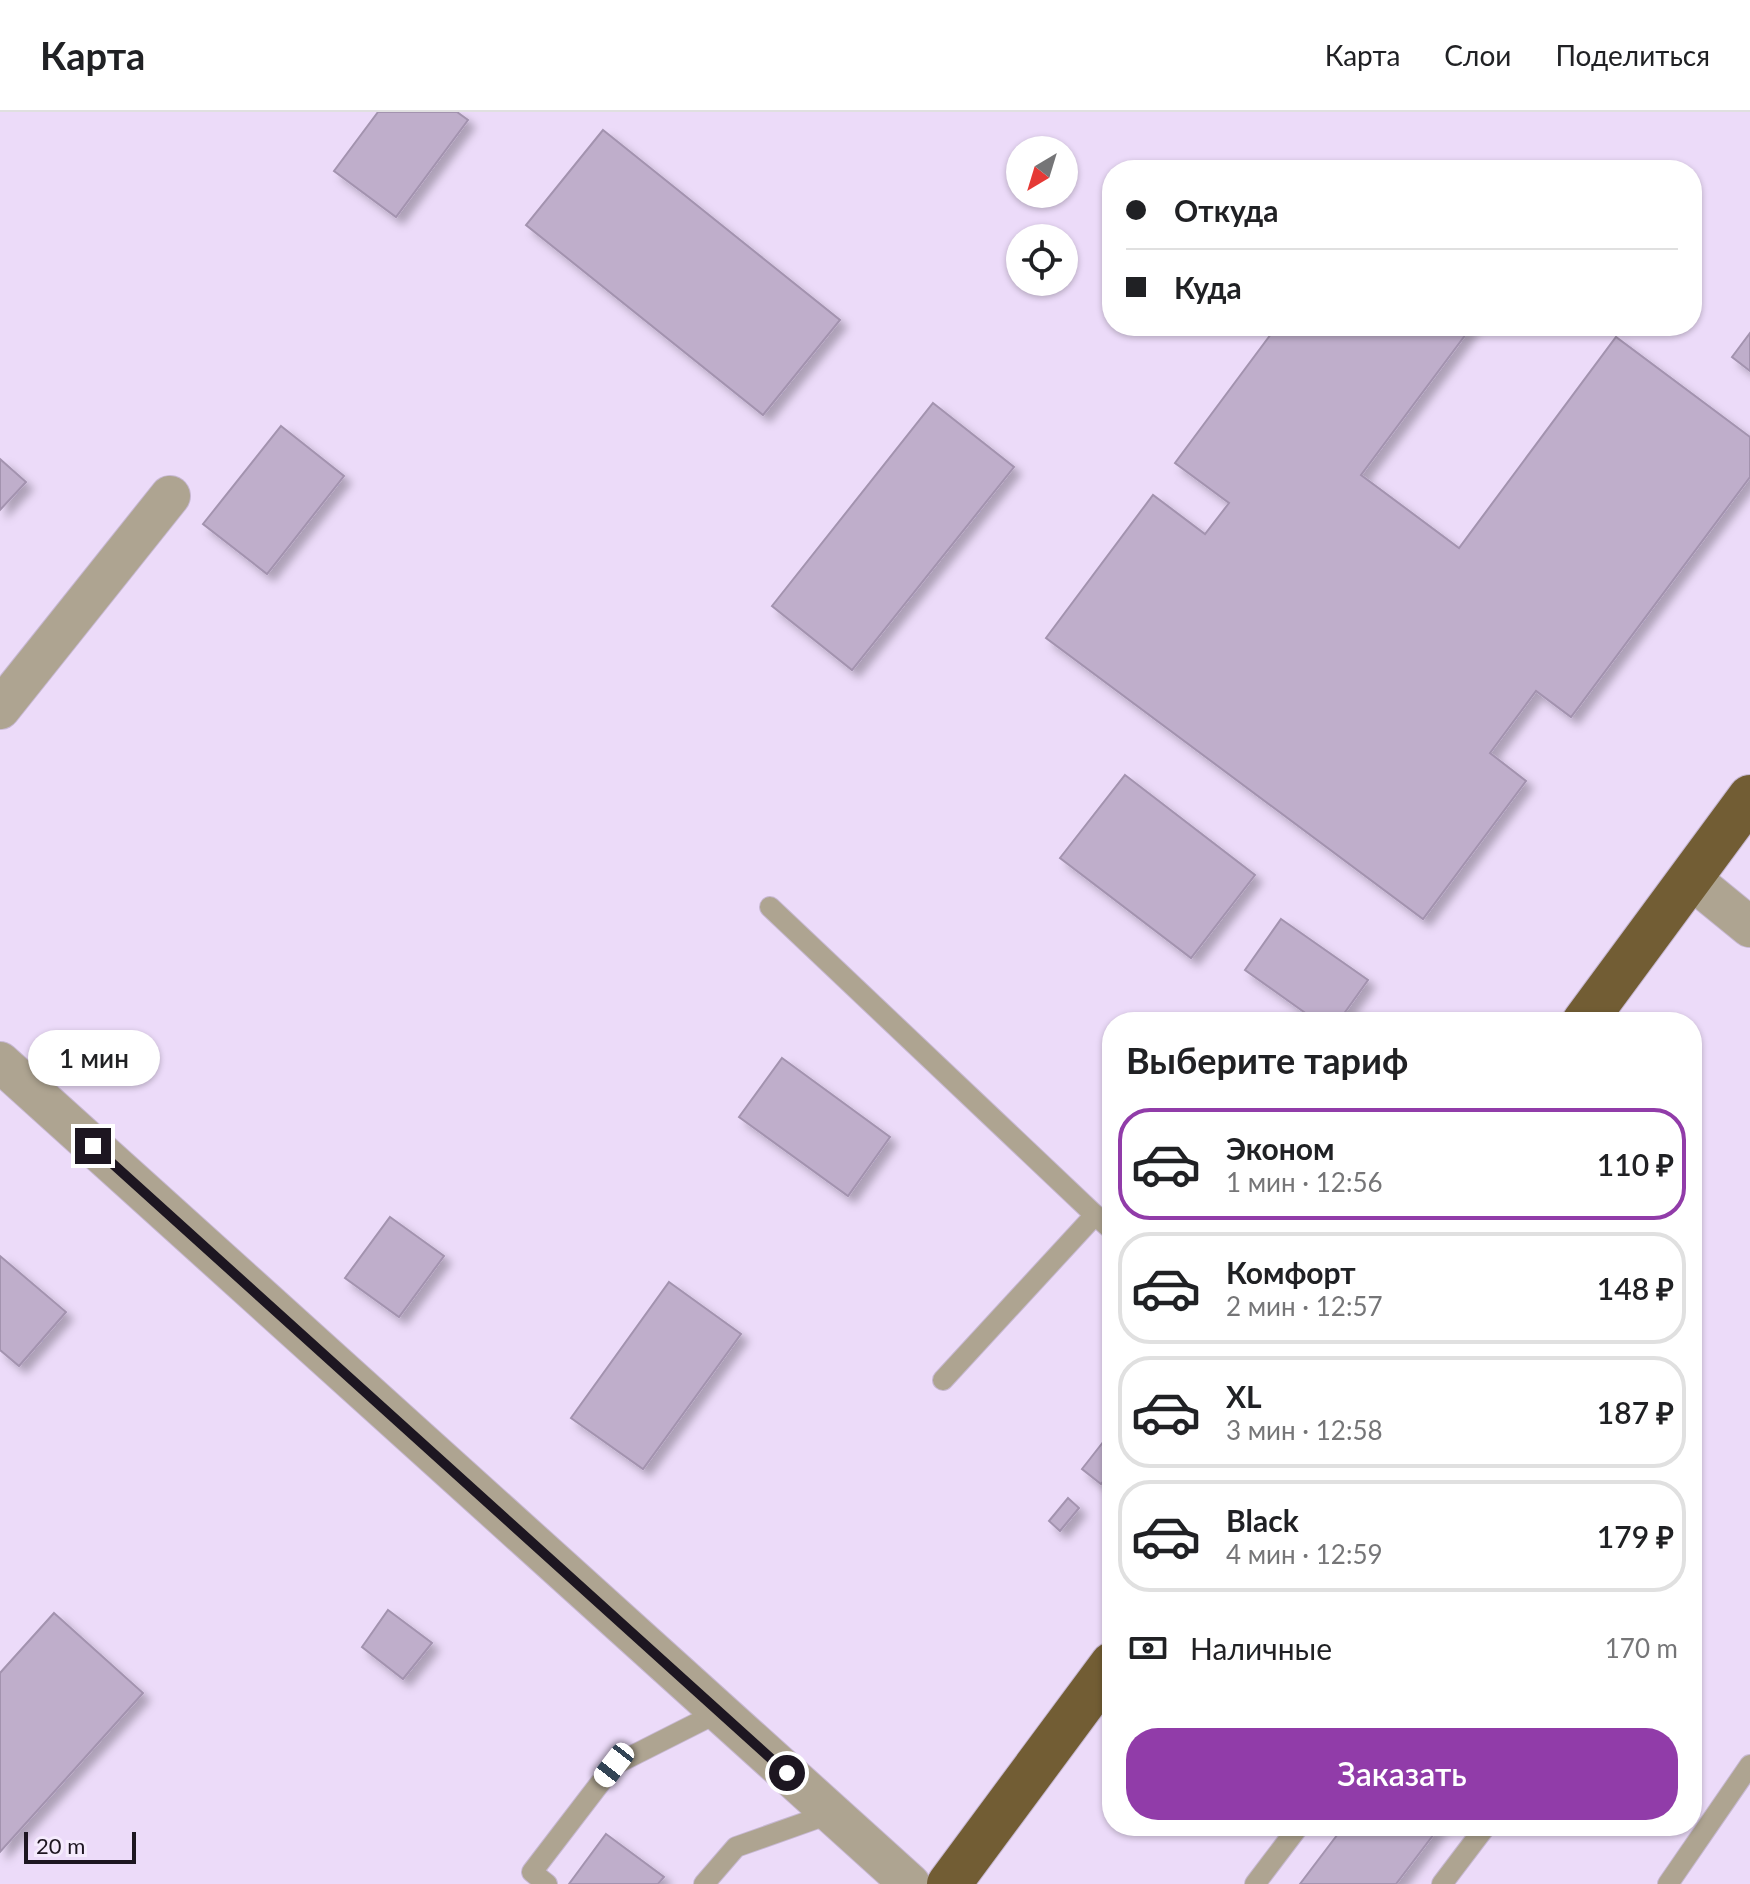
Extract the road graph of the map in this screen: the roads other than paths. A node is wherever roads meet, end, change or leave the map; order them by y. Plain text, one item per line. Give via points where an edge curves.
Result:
1 (170, 496) dead end
2 (0, 709) edge
3 (1750, 797) edge
4 (1690, 878) junction
5 (770, 907) dead end
6 (1750, 927) edge
7 (1591, 1012) edge
8 (0, 1062) edge
9 (1095, 1215) junction
10 (1102, 1221) edge
11 (943, 1380) dead end
12 (1102, 1677) edge
13 (719, 1712) junction
14 (1750, 1765) edge
15 (832, 1813) junction
16 (1702, 1835) edge
17 (1291, 1836) edge
18 (1478, 1836) edge
19 (1701, 1836) edge
20 (547, 1884) edge
21 (704, 1884) edge
22 (910, 1884) edge
23 (949, 1884) edge
24 (1255, 1884) edge
25 (1442, 1884) edge
26 (1668, 1884) edge

1 - 2 street
3 - 4 highway
4 - 6 street
4 - 7 highway
5 - 9 lane
8 - 13 street
9 - 10 lane
9 - 11 lane
12 - 23 highway
13 - 15 street
13 - 20 lane via 614,1765 532,1872
14 - 16 lane
15 - 21 lane via 736,1847
15 - 22 street
17 - 24 lane
18 - 25 lane
19 - 26 lane

